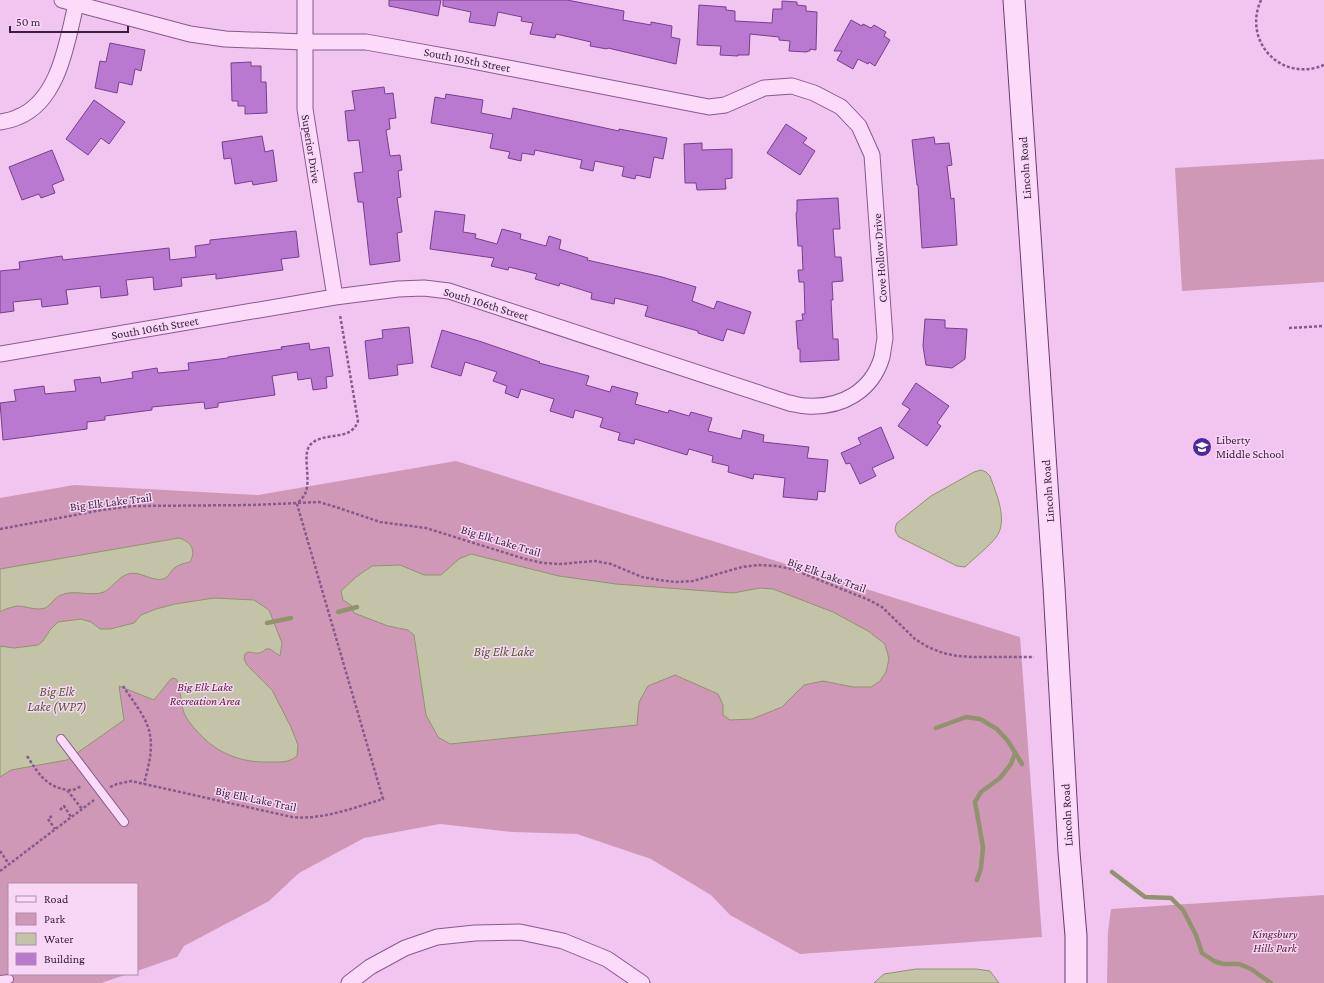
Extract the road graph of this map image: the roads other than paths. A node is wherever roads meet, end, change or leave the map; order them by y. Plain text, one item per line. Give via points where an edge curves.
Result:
1 (62, 0) edge
2 (305, 0) edge
3 (1014, 0) edge
4 (76, 4) junction
5 (305, 42) junction
6 (0, 122) edge
7 (859, 126) joint
8 (335, 297) junction
9 (0, 354) edge
10 (863, 388) joint
11 (61, 739) dead end
12 (124, 822) dead end
13 (9, 979) dead end
14 (0, 980) edge
15 (350, 983) edge
16 (642, 983) edge
17 (1076, 983) edge

1 - 4 street, South 105th Street
2 - 5 street, Superior Drive
3 - 17 street, Lincoln Road via 1055,602 1076,936
4 - 5 street, South 105th Street via 190,34 225,39
4 - 6 street via 59,72 48,92 36,106 19,117
5 - 7 street, South 105th Street via 366,42 709,107 725,105 764,88 792,86 814,93 842,107
5 - 8 street, Superior Drive via 305,109
7 - 10 street, Cove Hollow Drive via 872,155 885,338 882,356 875,373
8 - 9 street, South 106th Street
8 - 10 street, South 106th Street via 398,289 424,288 449,291 795,404 827,405 847,400
11 - 12 lane
13 - 14 lane
15 - 16 street via 370,967 405,948 437,937 520,932 563,941 607,959

